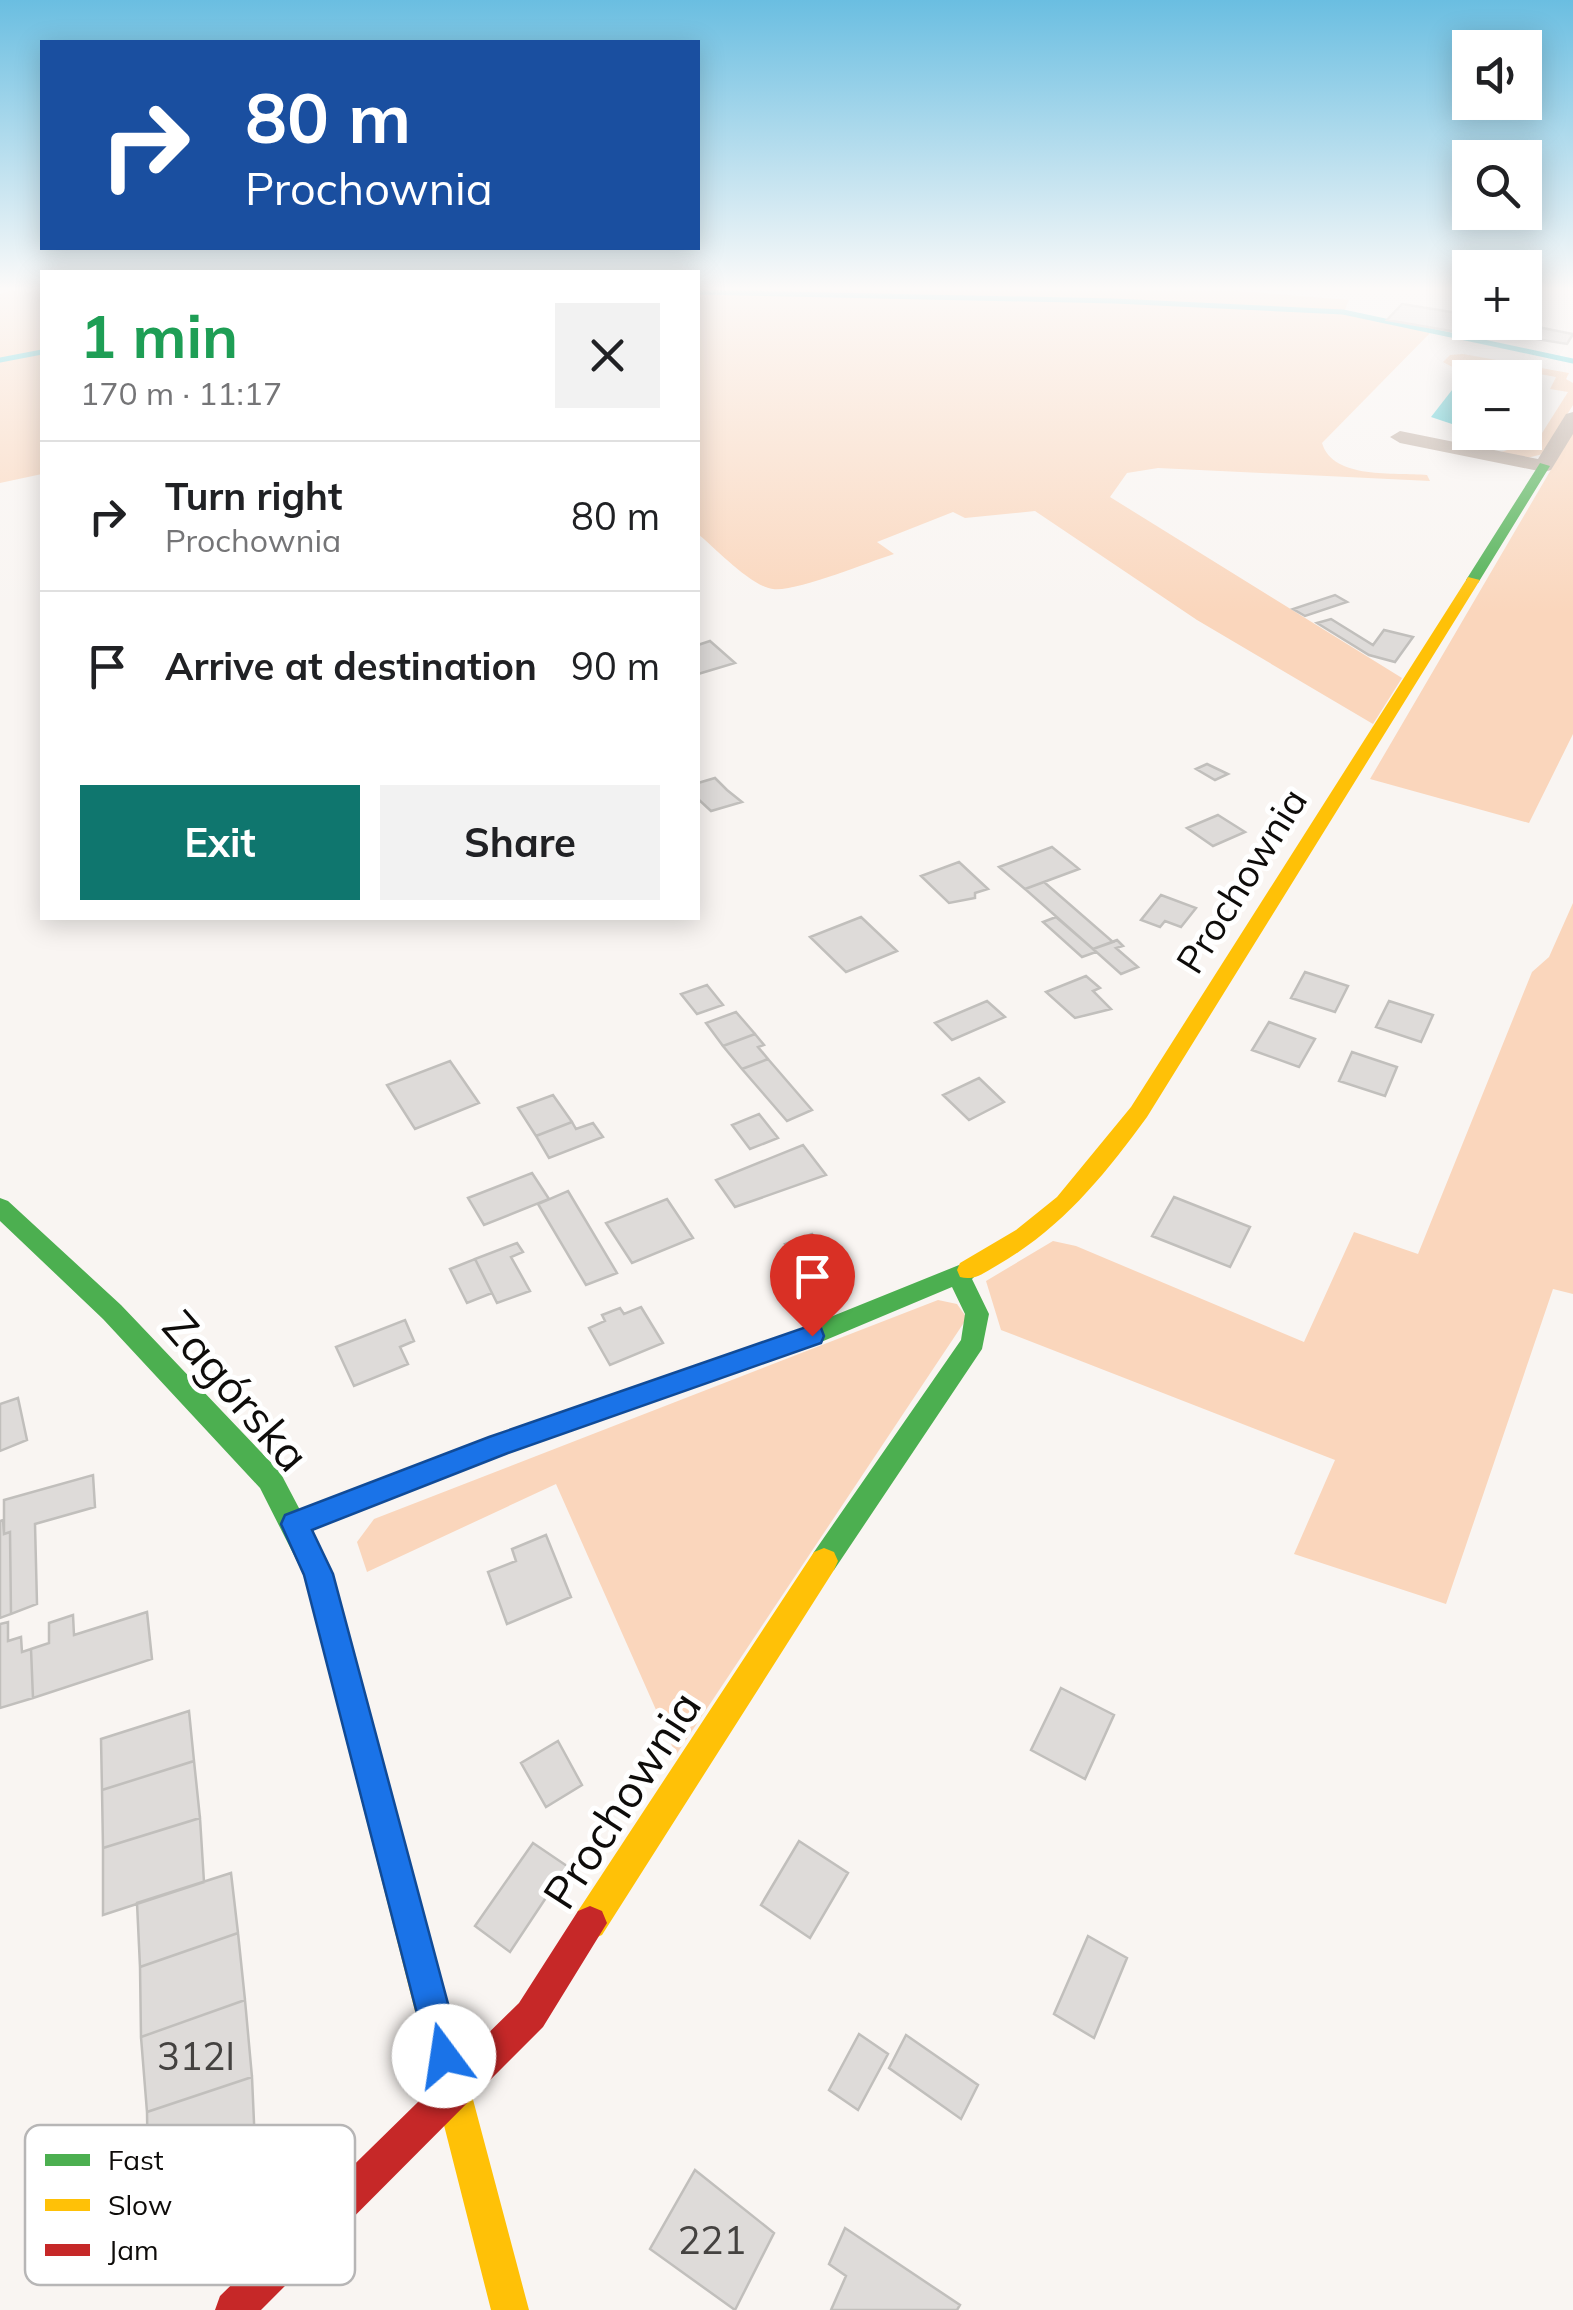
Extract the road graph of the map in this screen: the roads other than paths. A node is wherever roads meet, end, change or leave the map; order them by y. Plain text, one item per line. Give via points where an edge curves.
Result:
1 (1573, 418) edge
2 (1400, 437) dead end
3 (1541, 472) junction
4 (0, 1207) edge
5 (958, 1276) junction
6 (295, 1524) junction
7 (453, 2091) junction
8 (355, 2189) edge
9 (259, 2285) edge
10 (234, 2310) edge
11 (510, 2310) edge

1 - 3 street
2 - 3 street
3 - 5 street, Prochownia via 1109,1157 1053,1218
4 - 6 street, Zagórska via 238,1442
5 - 6 street, Prochownia via 812,1336
5 - 7 street, Prochownia via 978,1310 980,1331 966,1355 845,1528 531,2015
6 - 7 street, Zagórska via 319,1574
7 - 8 street, Prochownia
7 - 11 street, Zagórska
9 - 10 street, Prochownia

